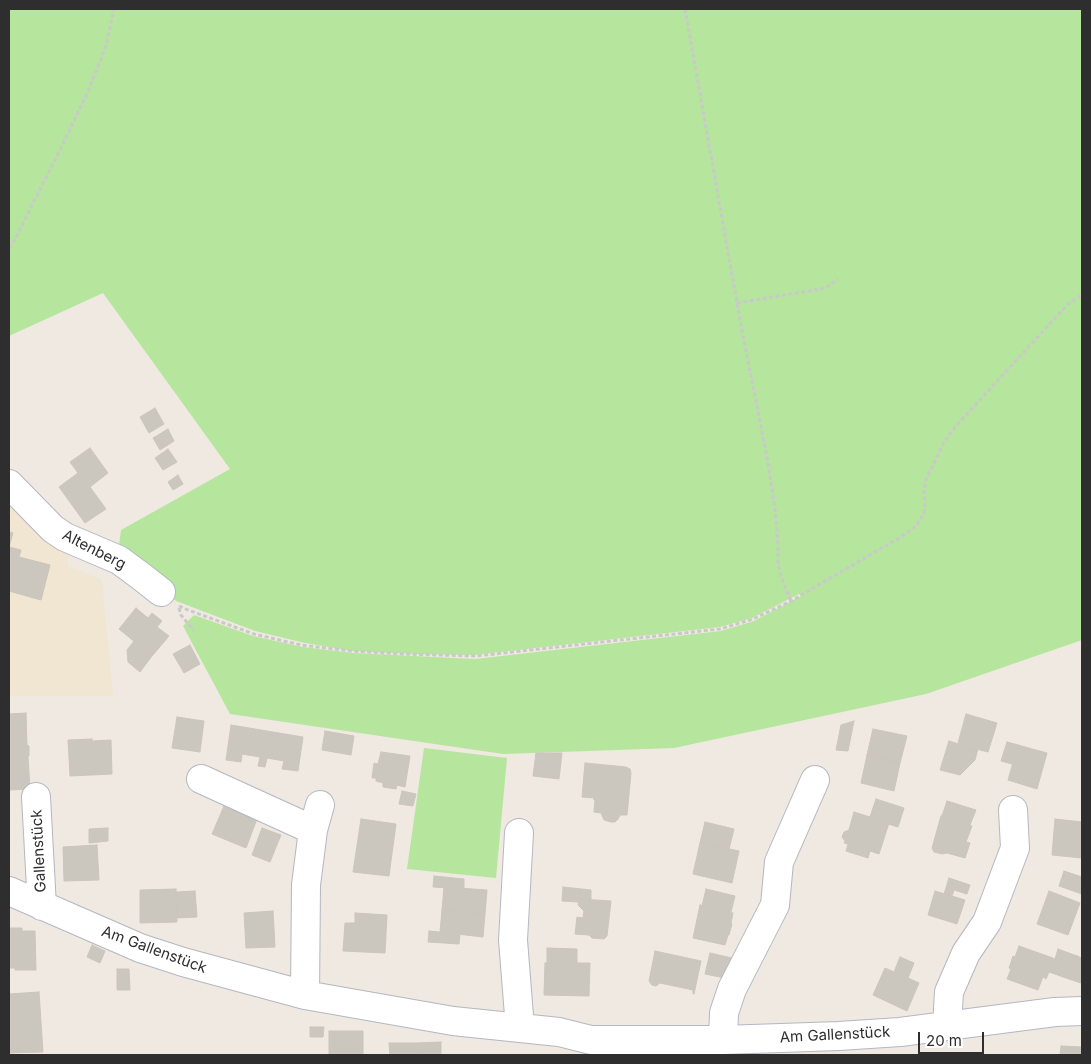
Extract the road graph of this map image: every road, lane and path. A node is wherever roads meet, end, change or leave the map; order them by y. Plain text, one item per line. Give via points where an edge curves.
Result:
1 (114, 9) edge
2 (686, 9) edge
3 (9, 248) edge
4 (838, 279) dead end
5 (1082, 294) edge
6 (737, 303) junction
7 (9, 484) edge
8 (161, 592) dead end
9 (791, 601) junction
10 (194, 631) dead end
11 (201, 779) dead end
12 (815, 780) dead end
13 (36, 797) dead end
14 (1013, 810) dead end
15 (519, 833) dead end
16 (9, 890) edge
17 (42, 906) junction
18 (305, 995) junction
19 (1082, 1011) edge
20 (947, 1026) junction
21 (520, 1028) junction
22 (723, 1040) junction
23 (591, 1048) edge

1 - 3 path via 106,46 88,89
2 - 6 path
4 - 6 path via 826,288
5 - 9 path via 1068,304 955,427 926,480 924,514 916,526
6 - 9 path via 767,457 776,517 778,565
7 - 8 street, Altenberg via 53,529 119,560
9 - 10 path via 753,619 720,629 476,656 351,651 301,644 254,634 178,605 181,615
11 - 18 street via 317,817 306,885
12 - 22 street via 779,862 776,905 732,989 724,1013
13 - 17 street, Gallenstück
14 - 20 street via 1014,848 988,922 966,953 949,992
15 - 21 street via 513,940
16 - 17 street, Am Gallenstück
17 - 18 street, Am Gallenstück via 157,954
18 - 21 street, Am Gallenstück via 453,1021
19 - 20 street, Am Gallenstück
20 - 22 street, Am Gallenstück via 839,1036
21 - 23 street, Am Gallenstück via 559,1032
22 - 23 street, Am Gallenstück

